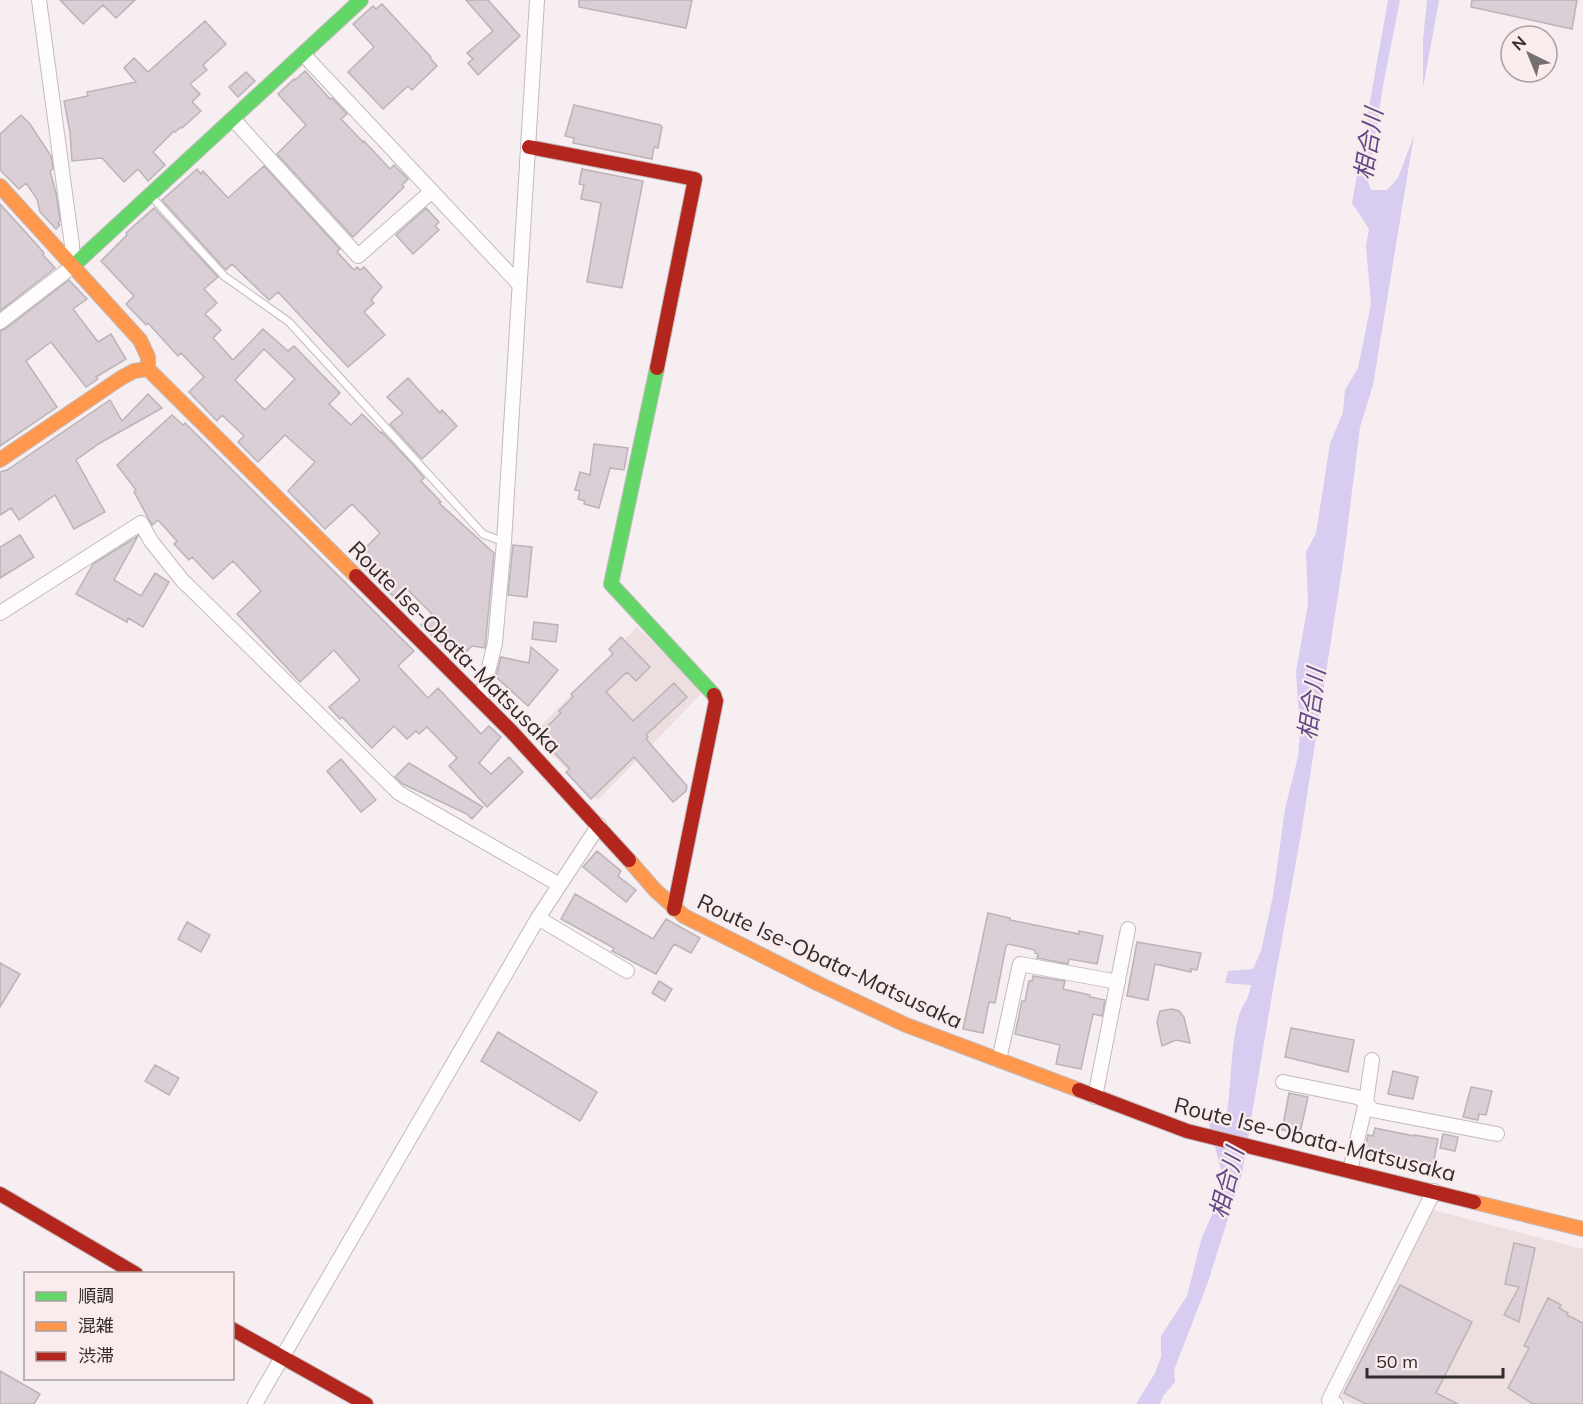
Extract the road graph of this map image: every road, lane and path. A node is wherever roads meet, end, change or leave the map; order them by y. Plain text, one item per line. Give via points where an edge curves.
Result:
1 (39, 0) edge
2 (360, 0) edge
3 (537, 0) edge
4 (303, 54) junction
5 (232, 119) junction
6 (529, 147) junction
7 (0, 186) edge
8 (432, 191) junction
9 (150, 195) junction
10 (73, 266) junction
11 (519, 284) junction
12 (0, 322) edge
13 (148, 369) junction
14 (0, 460) edge
15 (504, 542) junction
16 (0, 613) edge
17 (481, 700) junction
18 (599, 825) junction
19 (558, 884) junction
20 (674, 909) junction
21 (538, 918) junction
22 (1128, 930) dead end
23 (627, 971) dead end
24 (1118, 982) junction
25 (999, 1060) junction
26 (1372, 1060) dead end
27 (1283, 1082) dead end
28 (1095, 1097) junction
29 (1366, 1102) junction
30 (1497, 1134) dead end
31 (1350, 1171) junction
32 (1434, 1191) junction
33 (0, 1194) edge
34 (1583, 1229) edge
35 (133, 1272) edge
36 (234, 1330) edge
37 (282, 1358) junction
38 (255, 1404) edge
39 (366, 1404) edge
40 (1336, 1404) edge

1 - 10 street
2 - 4 main road
3 - 6 street
4 - 5 main road
4 - 8 street
5 - 8 street via 358,256
5 - 9 main road
6 - 11 street
6 - 20 main road via 694,179 611,585 713,692 716,701
7 - 10 main road
8 - 11 street
9 - 10 main road
9 - 15 lane via 224,276 289,322 483,534
10 - 12 street
10 - 13 main road via 140,340 148,357
11 - 15 street
13 - 14 main road via 121,378
13 - 17 main road, Route Ise-Obata-Matsusaka
15 - 17 street via 495,643
16 - 19 street via 141,523 182,580 399,794
17 - 18 main road, Route Ise-Obata-Matsusaka
18 - 19 street
18 - 20 main road, Route Ise-Obata-Matsusaka
19 - 21 street
20 - 25 main road, Route Ise-Obata-Matsusaka via 897,1021
21 - 23 street
21 - 37 street
22 - 24 street
24 - 25 street via 1020,964
24 - 28 street
25 - 28 main road, Route Ise-Obata-Matsusaka
26 - 29 street
27 - 29 street
28 - 31 main road, Route Ise-Obata-Matsusaka via 1187,1131
29 - 30 street via 1372,1110
29 - 31 street
31 - 32 main road, Route Ise-Obata-Matsusaka
32 - 34 main road, Route Ise-Obata-Matsusaka
32 - 40 street via 1329,1400
33 - 35 main road
36 - 37 main road
37 - 38 street
37 - 39 main road

